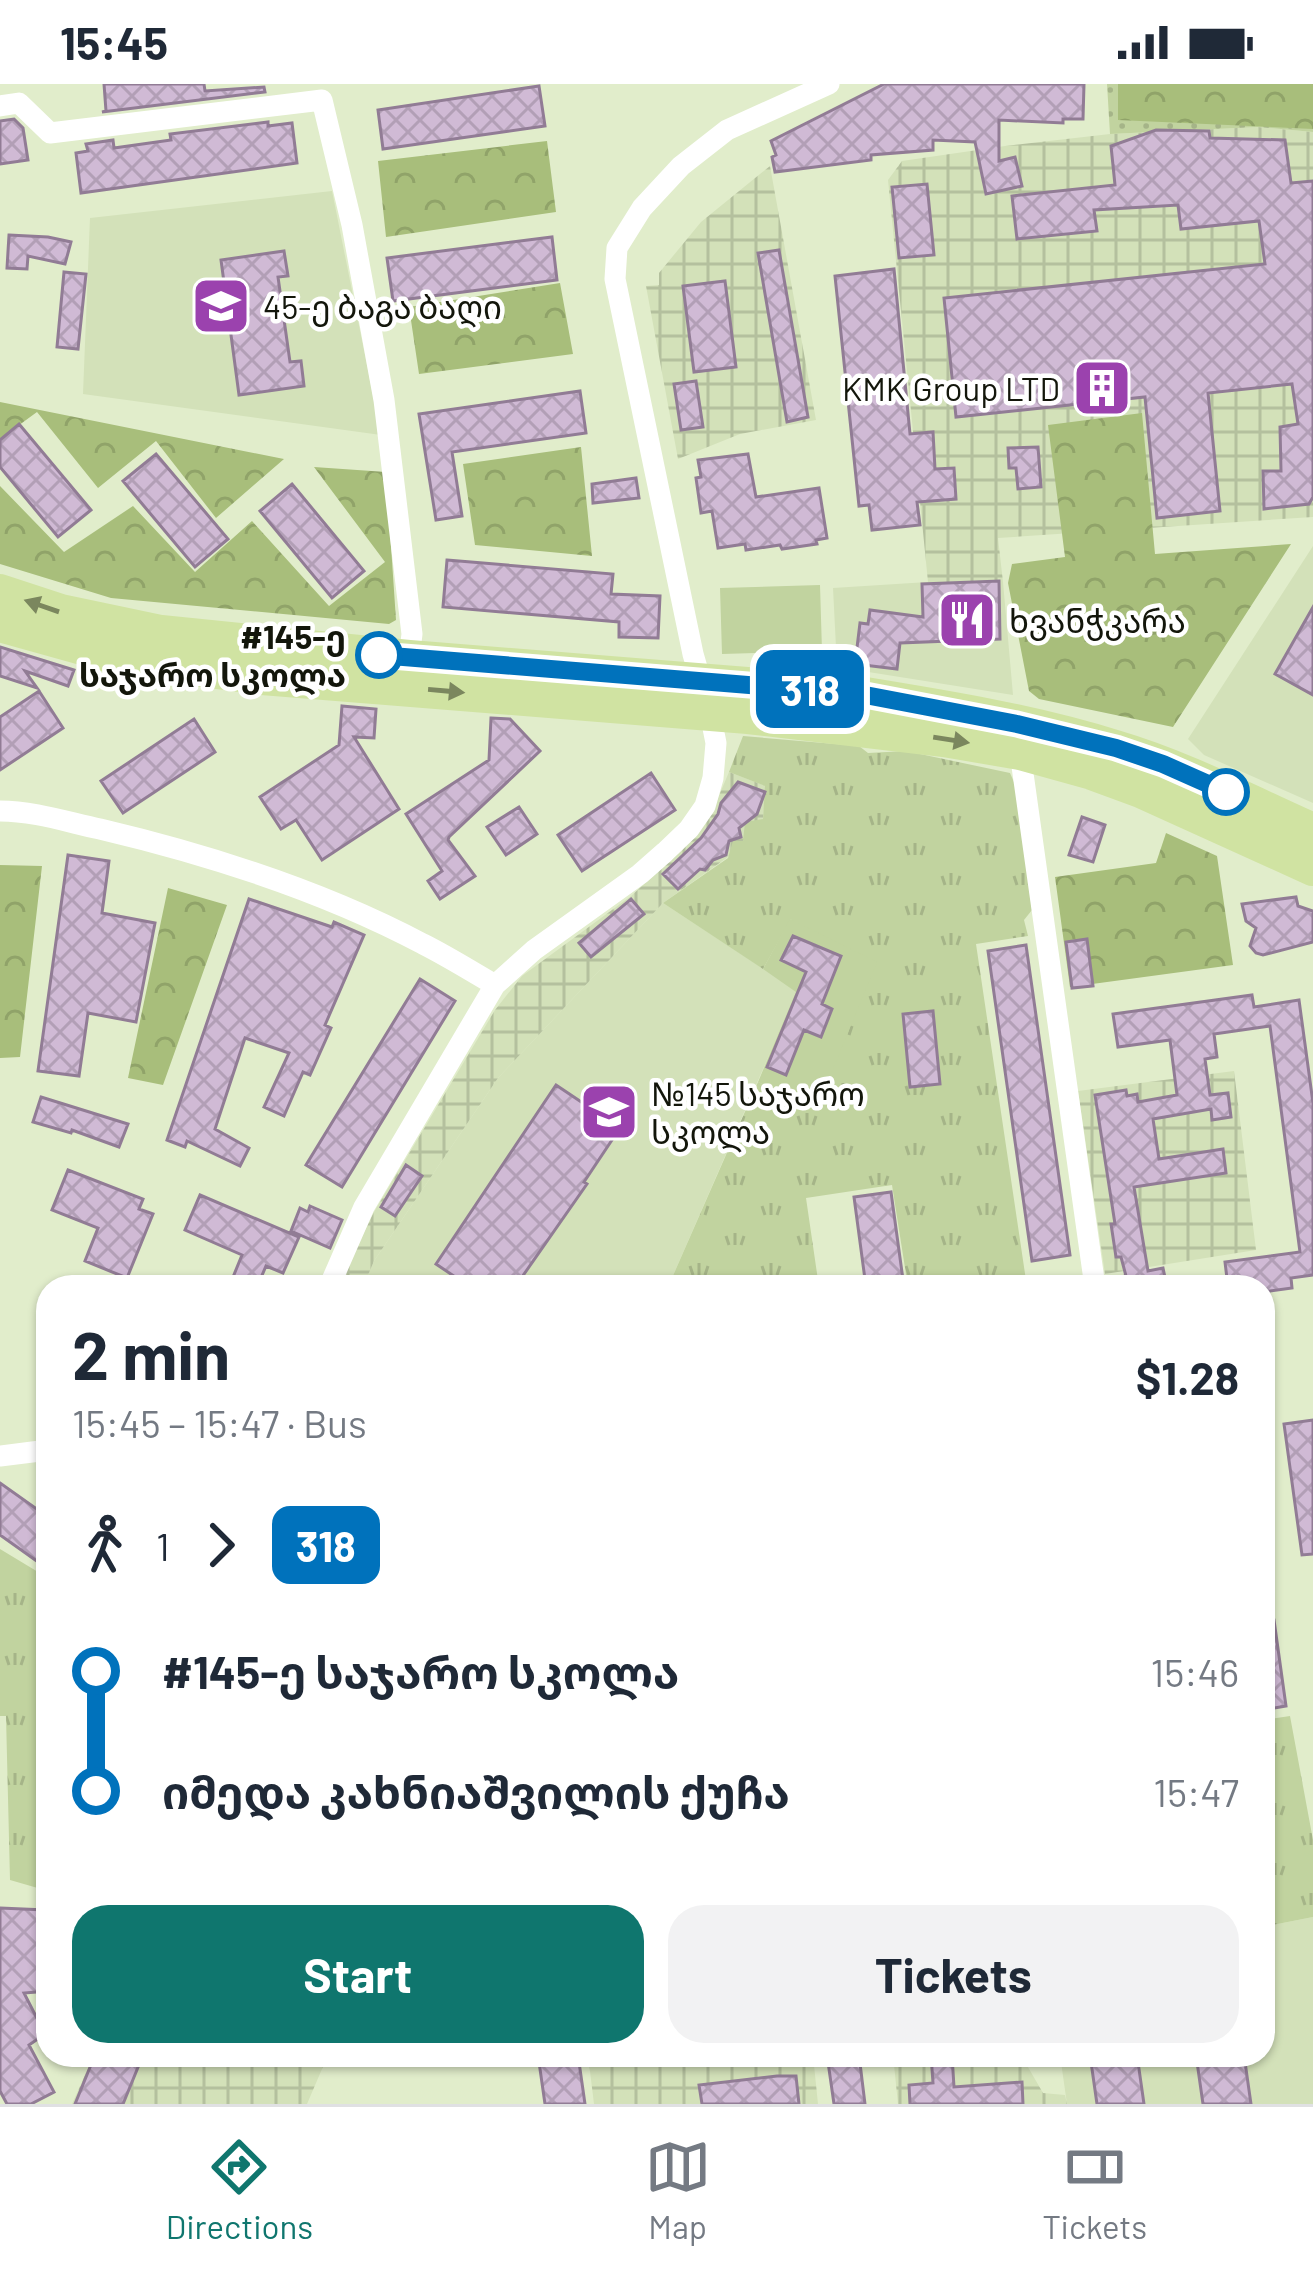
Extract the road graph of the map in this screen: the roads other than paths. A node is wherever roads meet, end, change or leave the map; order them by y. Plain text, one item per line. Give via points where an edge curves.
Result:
1 (829, 84) edge
2 (0, 106) edge
3 (0, 592) edge
4 (0, 624) edge
5 (409, 658) junction
6 (705, 697) junction
7 (1020, 752) junction
8 (0, 811) edge
9 (1313, 831) edge
10 (1313, 868) edge
11 (495, 986) junction
12 (333, 1275) edge
13 (1093, 1275) edge
14 (36, 1452) edge
15 (0, 1456) edge

1 - 6 street via 727,130 681,166 617,248 615,280
2 - 5 street via 19,103 50,134 322,100 385,400
5 -> 3 main road via 144,630
4 -> 6 main road via 125,659 240,674
5 - 6 main road
6 -> 7 main road
6 - 9 main road via 860,694 1072,736 1163,764
6 - 11 street via 716,742 713,778 689,829
7 - 10 main road via 1141,790
7 - 13 street
8 - 11 street via 130,836 337,903
11 - 12 street via 364,1207
14 - 15 street

